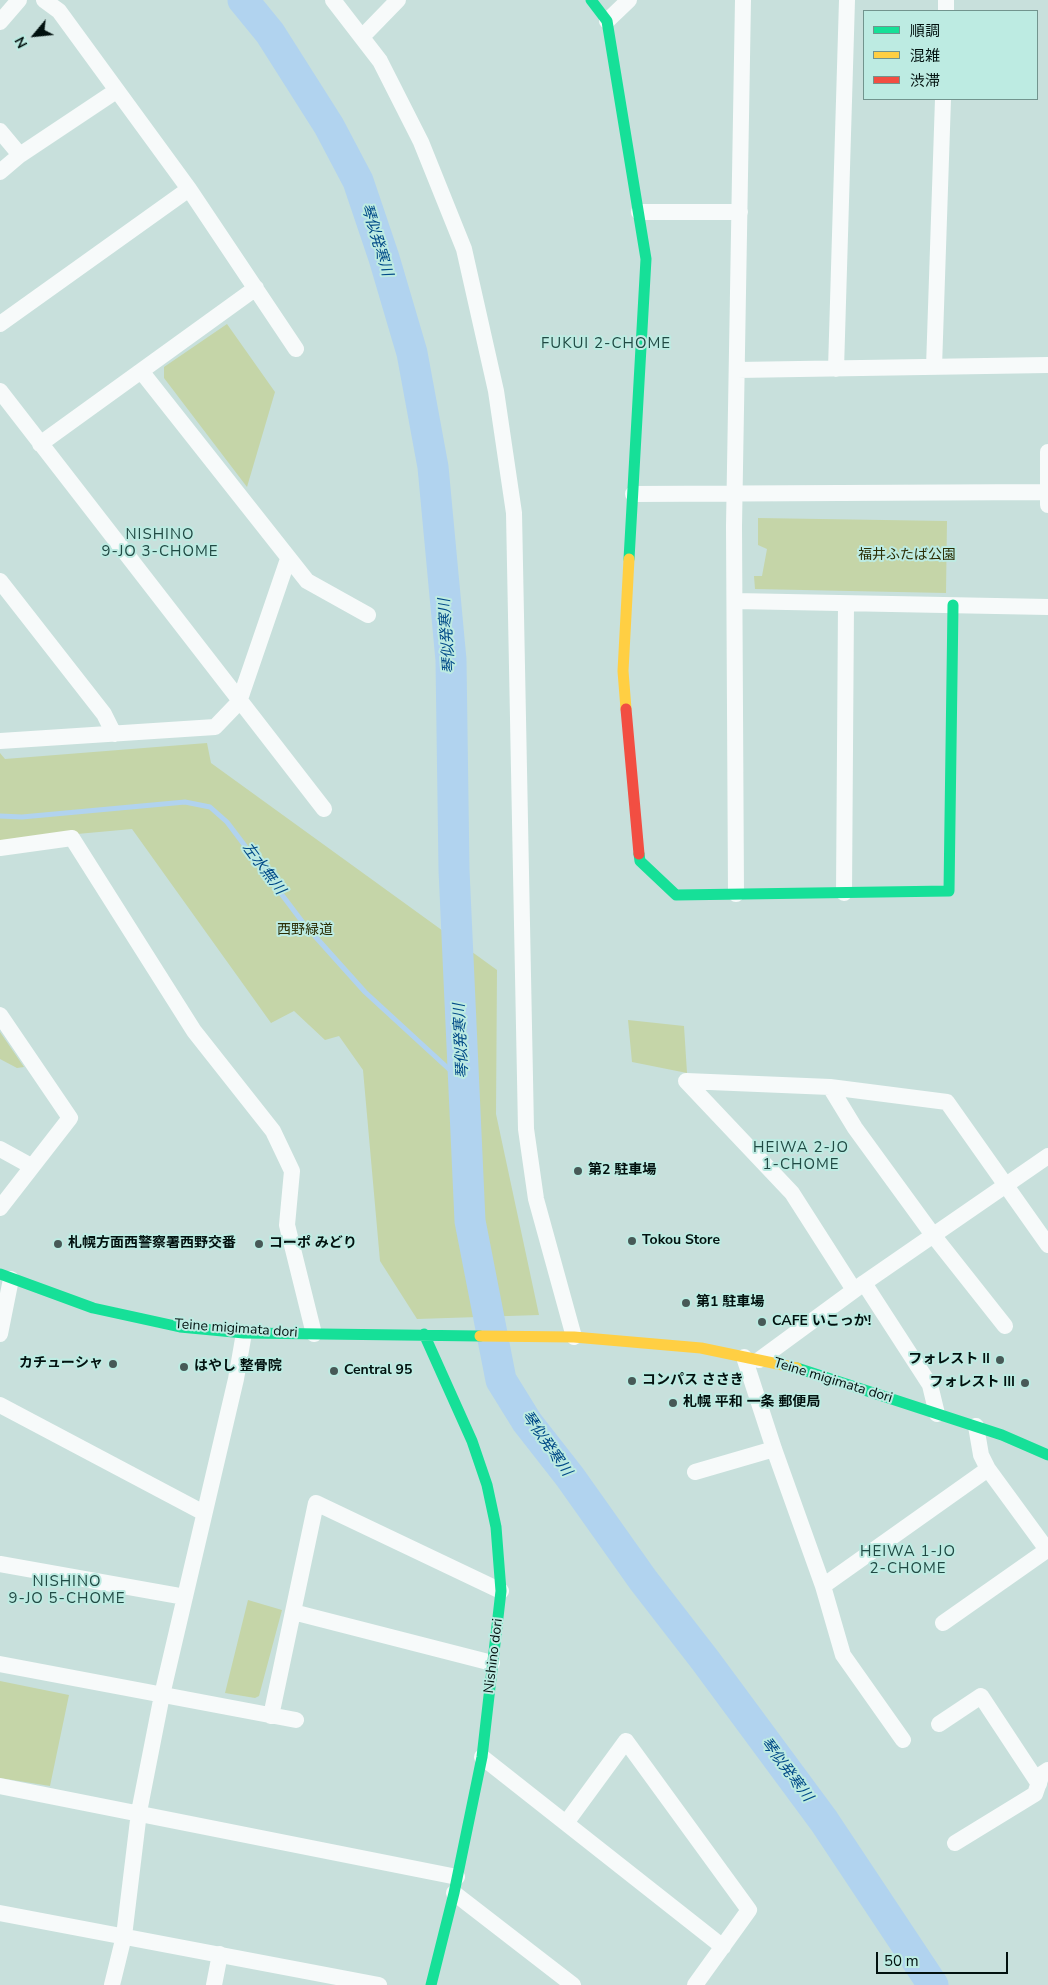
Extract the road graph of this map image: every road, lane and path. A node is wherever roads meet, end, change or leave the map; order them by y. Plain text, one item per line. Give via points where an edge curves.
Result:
1 (19, 0) edge
2 (44, 0) edge
3 (333, 0) edge
4 (398, 0) edge
5 (590, 0) edge
6 (629, 0) edge
7 (743, 0) edge
8 (846, 0) edge
9 (607, 21) junction
10 (0, 22) edge
11 (362, 37) junction
12 (116, 91) junction
13 (943, 100) edge
14 (0, 131) edge
15 (20, 155) junction
16 (0, 172) edge
17 (188, 189) junction
18 (639, 212) junction
19 (740, 212) junction
20 (256, 288) junction
21 (0, 324) edge
22 (296, 348) dead end
23 (1048, 365) edge
24 (934, 367) junction
25 (836, 369) junction
26 (737, 370) junction
27 (141, 371) junction
28 (0, 391) edge
29 (40, 444) junction
30 (1048, 452) edge
31 (734, 492) junction
32 (633, 494) junction
33 (1048, 496) edge
34 (288, 559) junction
35 (0, 581) edge
36 (735, 601) junction
37 (846, 604) junction
38 (953, 605) junction
39 (1048, 607) edge
40 (368, 615) dead end
41 (239, 702) junction
42 (114, 734) junction
43 (0, 741) edge
44 (324, 809) dead end
45 (0, 848) edge
46 (844, 893) junction
47 (736, 894) junction
48 (0, 1015) edge
49 (830, 1087) junction
50 (0, 1149) edge
51 (1048, 1156) edge
52 (31, 1166) junction
53 (1006, 1184) junction
54 (0, 1208) edge
55 (933, 1235) junction
56 (1048, 1245) edge
57 (6, 1277) edge
58 (859, 1286) junction
59 (1005, 1326) dead end
60 (244, 1333) junction
61 (0, 1334) edge
62 (314, 1334) junction
63 (424, 1334) junction
64 (574, 1337) junction
65 (752, 1358) junction
66 (0, 1405) edge
67 (937, 1414) junction
68 (976, 1426) junction
69 (774, 1449) junction
70 (1048, 1455) edge
71 (988, 1469) junction
72 (695, 1472) dead end
73 (204, 1513) junction
74 (1047, 1551) edge
75 (0, 1564) edge
76 (823, 1586) junction
77 (501, 1591) junction
78 (185, 1597) junction
79 (293, 1612) junction
80 (943, 1623) dead end
81 (492, 1663) junction
82 (0, 1664) edge
83 (162, 1695) junction
84 (271, 1716) junction
85 (296, 1720) dead end
86 (939, 1724) dead end
87 (904, 1740) dead end
88 (482, 1757) junction
89 (1043, 1777) edge
90 (0, 1786) edge
91 (139, 1812) junction
92 (566, 1823) junction
93 (955, 1843) dead end
94 (455, 1885) junction
95 (0, 1913) edge
96 (124, 1936) junction
97 (723, 1947) junction
98 (220, 1954) junction
99 (304, 1978) edge
100 (112, 1985) edge
101 (214, 1985) edge
102 (379, 1985) edge
103 (431, 1985) edge
104 (573, 1985) edge
105 (695, 1985) edge

1 - 10 street
2 - 12 street via 58,12
3 - 11 street
4 - 11 street
5 - 9 street
6 - 9 street
7 - 19 street
8 - 25 street
9 - 18 street
11 - 64 street via 380,61 403,104 464,249 496,391 514,513 526,1129 536,1199
12 - 15 street
12 - 17 street
13 - 24 street
14 - 15 street
15 - 16 street
17 - 20 street
17 - 21 street
18 - 19 street
18 - 32 street via 646,259
19 - 26 street
20 - 22 street
20 - 27 street
23 - 24 street
24 - 25 street
25 - 26 street
26 - 31 street
27 - 29 street
27 - 34 street
28 - 29 street
29 - 41 street
30 - 33 street
31 - 32 street
31 - 33 street
31 - 36 street
32 - 47 street via 623,671 640,861 676,894
34 - 40 street via 307,581
34 - 41 street
35 - 42 street via 104,714
36 - 37 street
36 - 47 street
37 - 38 street
37 - 46 street
38 - 39 street
38 - 46 street via 949,892
41 - 42 street via 215,728
41 - 44 street
42 - 43 street
45 - 62 street via 72,838 194,1031 273,1131 292,1171 287,1224
46 - 47 street
48 - 52 street via 70,1118
49 - 53 street via 947,1102
49 - 55 street via 855,1128
49 - 58 street via 686,1081 792,1193
50 - 52 street
51 - 53 street
52 - 54 street
53 - 55 street
53 - 56 street
55 - 58 street
55 - 59 street
57 - 60 street, Teine migimata dori via 85,1306 126,1316 180,1327
57 - 61 street
58 - 65 street
58 - 67 street via 930,1385
60 - 62 street, Teine migimata dori
60 - 73 street
62 - 63 street, Teine migimata dori
63 - 64 street, Teine migimata dori
63 - 77 street, Nishino dori via 472,1441 487,1485 496,1528
64 - 65 street, Teine migimata dori via 701,1348
65 - 67 street, Teine migimata dori via 790,1366
65 - 69 street
66 - 73 street
67 - 68 street, Teine migimata dori
68 - 70 street, Teine migimata dori
68 - 71 street via 980,1455
69 - 72 street
69 - 76 street
71 - 74 street
71 - 76 street
73 - 78 street
74 - 80 street
75 - 78 street
76 - 87 street via 843,1655
77 - 79 street via 316,1503
77 - 81 street, Nishino dori
78 - 83 street
79 - 81 street
79 - 84 street
81 - 88 street, Nishino dori
82 - 83 street
83 - 84 street
83 - 91 street
84 - 85 street
86 - 89 street via 981,1696
88 - 92 street
88 - 94 street, Nishino dori
89 - 93 street via 1035,1794
90 - 91 street
91 - 94 street
91 - 96 street
92 - 97 street
92 - 97 street via 626,1741 749,1910
94 - 103 street, Nishino dori
94 - 104 street
95 - 96 street
96 - 98 street
96 - 100 street
97 - 105 street
98 - 99 street
98 - 101 street
99 - 102 street

